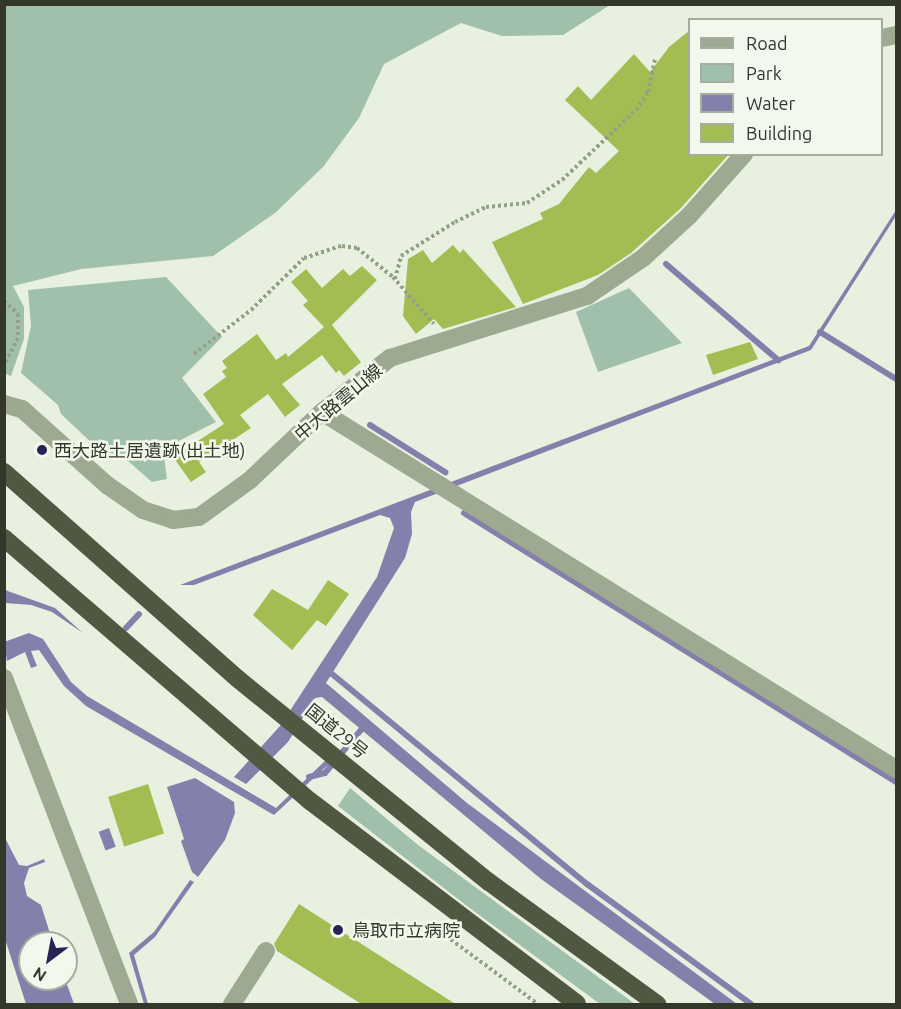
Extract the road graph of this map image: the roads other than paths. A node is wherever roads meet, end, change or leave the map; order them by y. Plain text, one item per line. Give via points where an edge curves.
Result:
1 (742, 156) edge
2 (4, 404) edge
3 (322, 412) junction
4 (4, 472) edge
5 (4, 538) edge
6 (4, 678) edge
7 (897, 770) edge
8 (266, 951) dead end
9 (573, 1003) edge
10 (129, 1005) edge
11 (232, 1005) edge
12 (657, 1005) edge

1 - 3 street, 中大路雲山線 via 689,216 644,258 586,296 390,358
2 - 3 street, 中大路雲山線 via 22,409 107,485 143,510 173,520 199,517 250,480
3 - 7 street
4 - 12 highway, 国道29号 via 238,679 489,882
5 - 9 highway via 310,801
6 - 10 street
8 - 11 street

